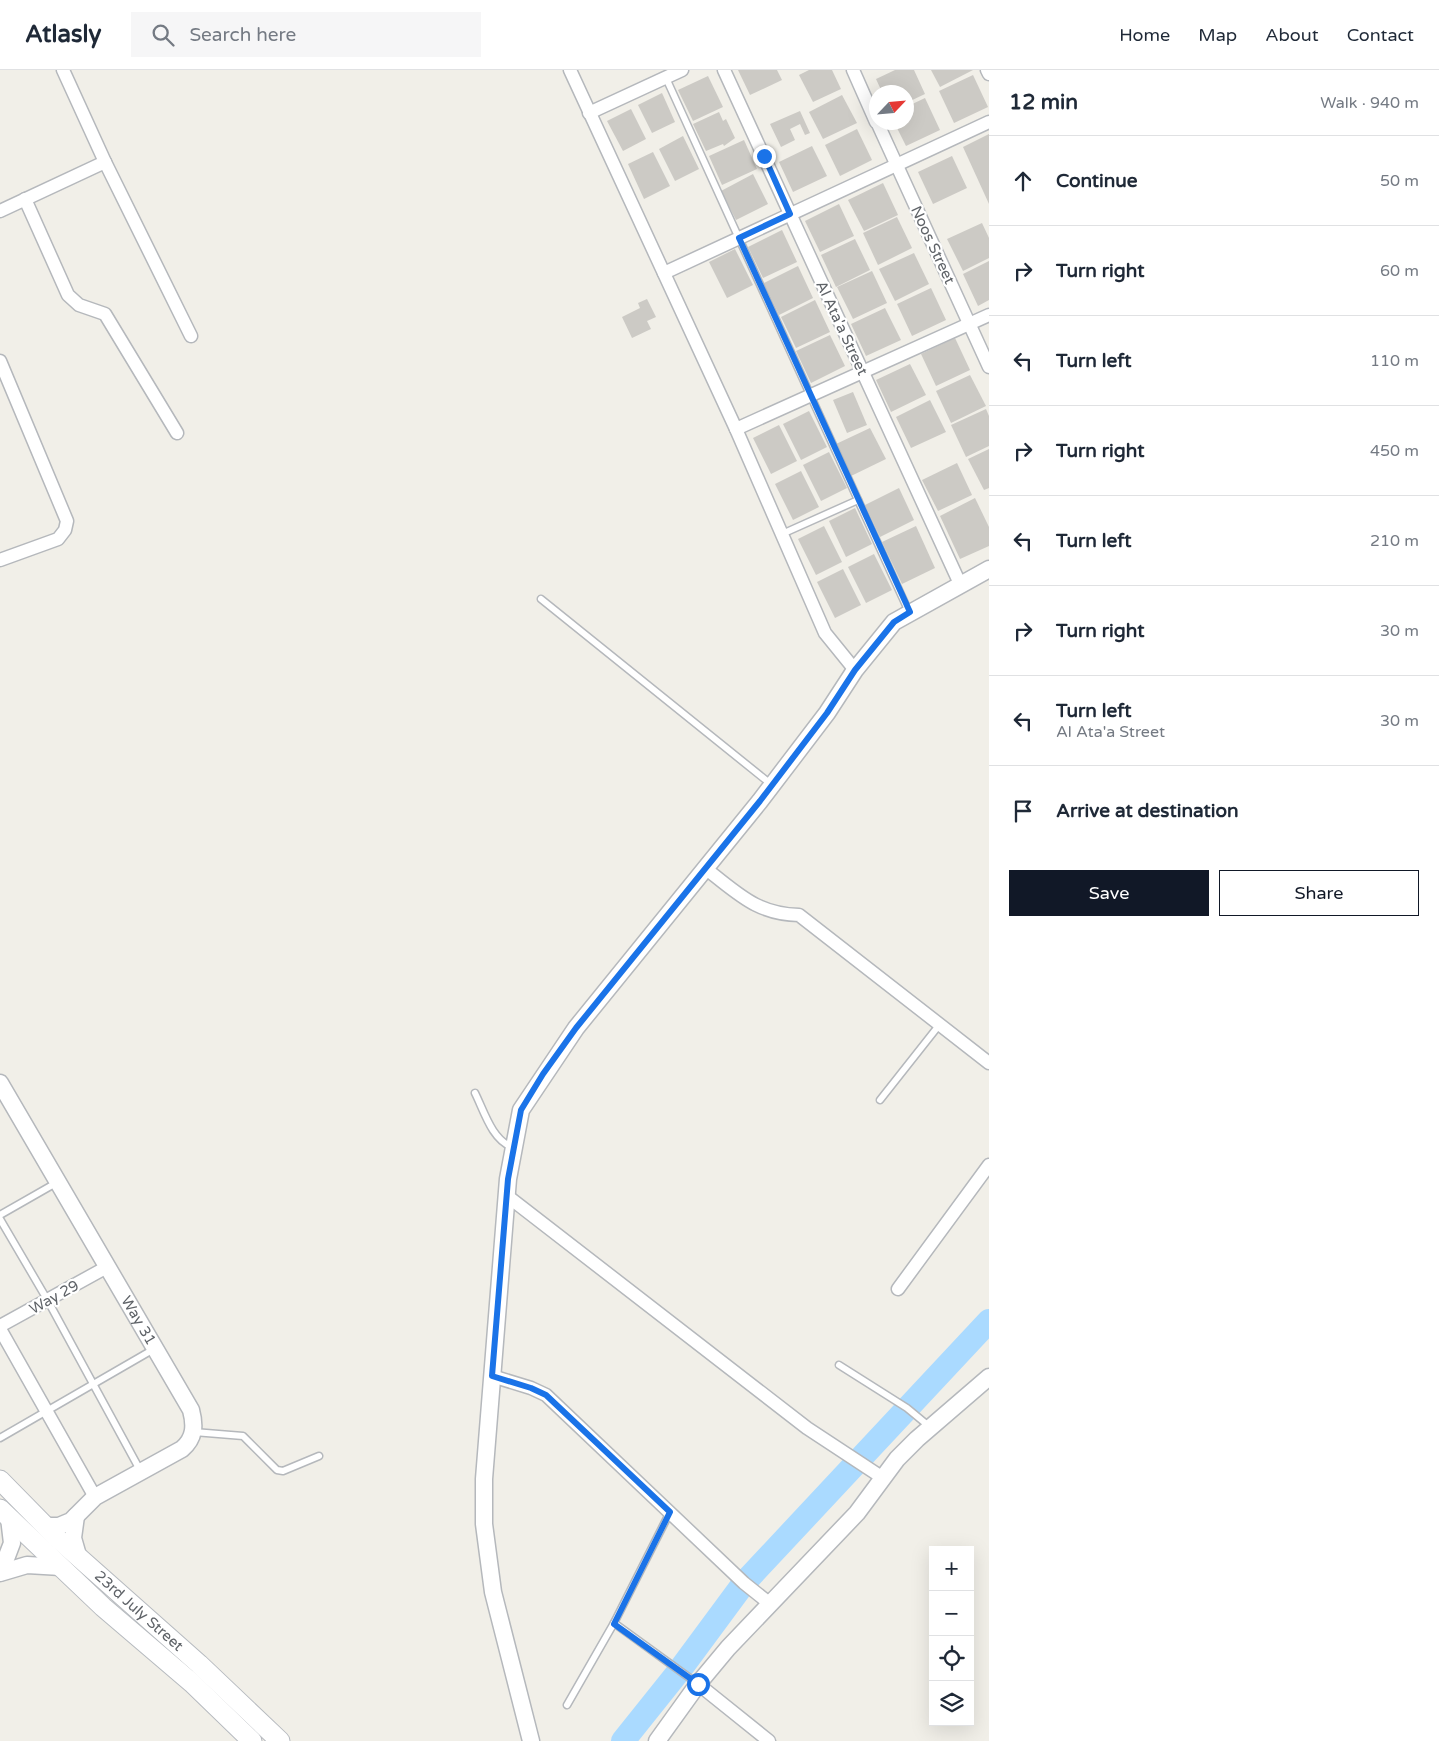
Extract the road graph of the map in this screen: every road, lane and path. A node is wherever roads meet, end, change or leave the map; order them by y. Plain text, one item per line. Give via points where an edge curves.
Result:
1 (63, 70) edge
2 (570, 70) edge
3 (682, 70) edge
4 (724, 70) edge
5 (853, 70) edge
6 (987, 70) edge
7 (989, 74) edge
8 (666, 78) junction
9 (869, 105) edge
10 (590, 113) junction
11 (989, 122) edge
12 (881, 130) edge
13 (105, 162) junction
14 (896, 165) junction
15 (25, 200) junction
16 (0, 211) edge
17 (790, 214) junction
18 (739, 238) junction
19 (664, 273) junction
20 (989, 315) edge
21 (969, 324) junction
22 (191, 336) dead end
23 (0, 361) edge
24 (989, 367) edge
25 (863, 372) junction
26 (811, 396) junction
27 (736, 429) junction
28 (177, 433) dead end
29 (858, 500) junction
30 (782, 534) junction
31 (0, 560) edge
32 (989, 569) edge
33 (961, 586) junction
34 (541, 599) dead end
35 (910, 612) junction
36 (855, 670) junction
37 (772, 785) junction
38 (706, 868) junction
39 (940, 1024) junction
40 (989, 1063) edge
41 (0, 1083) edge
42 (475, 1093) dead end
43 (880, 1100) dead end
44 (5, 1103) edge
45 (512, 1147) junction
46 (989, 1165) edge
47 (58, 1182) junction
48 (506, 1195) junction
49 (0, 1215) edge
50 (0, 1219) edge
51 (107, 1267) junction
52 (898, 1289) dead end
53 (48, 1301) junction
54 (0, 1328) edge
55 (155, 1349) junction
56 (839, 1364) dead end
57 (492, 1376) junction
58 (989, 1377) edge
59 (93, 1384) junction
60 (45, 1412) junction
61 (930, 1427) junction
62 (194, 1432) junction
63 (0, 1438) edge
64 (319, 1456) dead end
65 (141, 1471) junction
66 (883, 1478) junction
67 (0, 1480) edge
68 (95, 1497) junction
69 (670, 1512) junction
70 (4, 1514) edge
71 (76, 1516) junction
72 (44, 1526) junction
73 (79, 1559) junction
74 (61, 1568) junction
75 (0, 1572) edge
76 (770, 1603) junction
77 (614, 1624) junction
78 (698, 1684) junction
79 (567, 1705) dead end
80 (252, 1741) edge
81 (280, 1741) edge
82 (531, 1741) edge
83 (656, 1741) edge
84 (769, 1741) edge

1 - 13 street
2 - 10 street
3 - 8 street
4 - 17 street, Al Ata'a Street
5 - 9 street, Noos Street
6 - 7 street
8 - 10 street
8 - 18 lane
10 - 19 street
11 - 14 street
12 - 14 street, Noos Street
13 - 15 street
13 - 22 street
14 - 17 street
14 - 21 street, Noos Street
15 - 16 street
15 - 28 street via 68,295 79,305 105,314
17 - 18 street
17 - 25 street, Al Ata'a Street
18 - 19 street
18 - 26 lane
19 - 27 street
20 - 21 street
21 - 24 street, Noos Street
21 - 25 street
23 - 31 street via 67,520 58,539
25 - 26 street
25 - 33 street, Al Ata'a Street
26 - 27 street
26 - 29 lane
27 - 30 street
29 - 30 lane
29 - 35 lane
30 - 36 street via 825,633
32 - 33 street
33 - 35 street
34 - 37 lane
35 - 36 street via 894,622
36 - 37 street
37 - 38 street
38 - 39 street via 755,906 778,915 799,915
38 - 45 street via 576,1028 543,1074 521,1110
39 - 40 street
39 - 43 lane
41 - 44 street, Way 31
42 - 45 lane via 497,1136 503,1144
44 - 47 street, Way 31
45 - 48 street
46 - 52 street
47 - 49 lane
47 - 51 street, Way 31
48 - 57 street
48 - 66 street via 807,1428
50 - 53 lane
51 - 53 street, Way 29
51 - 55 street, Way 31
53 - 54 street, Way 29
53 - 59 lane
54 - 60 street
55 - 59 lane
55 - 62 street, Way 31 via 191,1410
56 - 61 lane via 907,1408
57 - 69 street via 546,1395
57 - 82 street via 484,1524 493,1592
58 - 61 street
59 - 60 lane
59 - 65 lane
60 - 63 lane
60 - 68 street
61 - 66 street via 897,1459
62 - 64 lane via 243,1436 277,1470 284,1471
62 - 65 street via 182,1449
65 - 68 street
66 - 76 street via 857,1513
67 - 72 main road, 23rd July Street
68 - 71 street
69 - 76 street via 744,1583
69 - 77 lane
70 - 74 main road, 23rd July Street
70 - 75 street via 12,1543
71 - 72 street via 59,1526
71 - 73 street via 73,1538
72 - 73 main road, 23rd July Street
73 - 81 main road, 23rd July Street via 199,1664
74 - 75 street via 28,1565
74 - 80 main road, 23rd July Street via 192,1683
76 - 78 street
77 - 78 lane
77 - 79 lane
78 - 83 street
78 - 84 street

